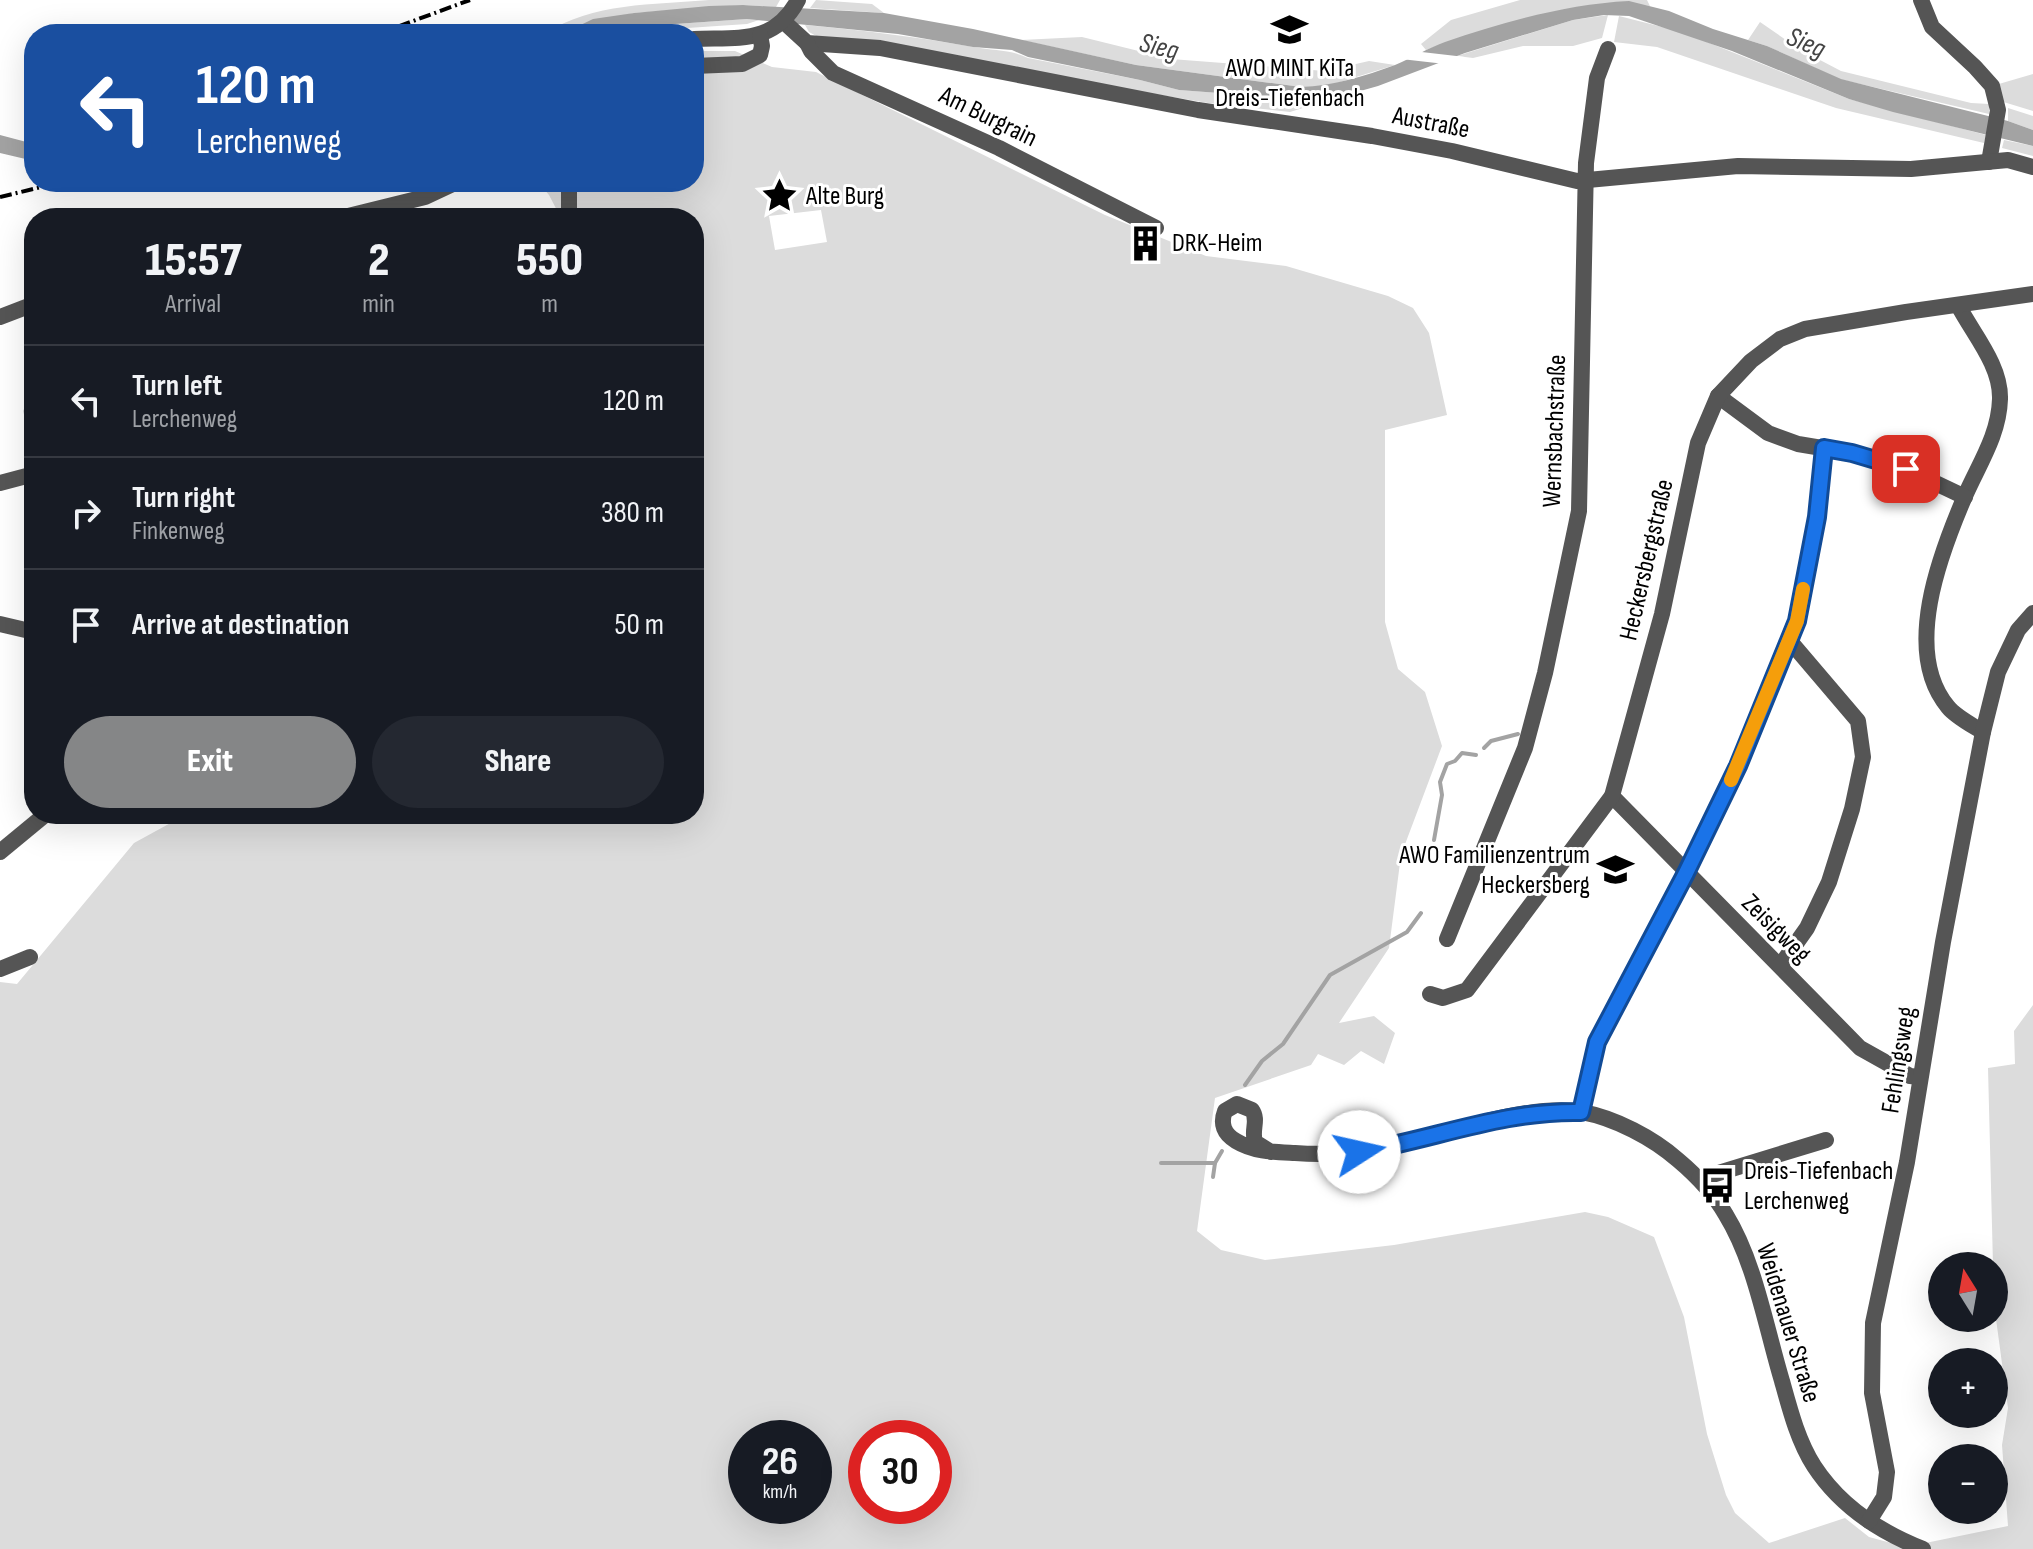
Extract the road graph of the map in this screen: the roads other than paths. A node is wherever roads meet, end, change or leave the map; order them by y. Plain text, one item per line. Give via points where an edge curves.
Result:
1 (798, 0) edge
2 (1921, 0) edge
3 (782, 33) junction
4 (704, 38) edge
5 (1608, 49) dead end
6 (704, 66) edge
7 (1989, 162) junction
8 (2033, 167) edge
9 (1587, 180) junction
10 (436, 192) edge
11 (380, 208) edge
12 (1156, 228) dead end
13 (2033, 294) edge
14 (1958, 305) junction
15 (24, 308) edge
16 (0, 317) edge
17 (1718, 396) junction
18 (1824, 448) junction
19 (24, 477) edge
20 (0, 483) edge
21 (1965, 497) junction
22 (2033, 613) edge
23 (0, 624) edge
24 (24, 630) edge
25 (1789, 640) junction
26 (1983, 732) junction
27 (1612, 796) junction
28 (34, 824) edge
29 (0, 852) edge
30 (1686, 873) junction
31 (1447, 939) dead end
32 (30, 957) dead end
33 (1780, 966) junction
34 (0, 969) edge
35 (1430, 994) dead end
36 (1919, 1077) junction
37 (1581, 1112) junction
38 (1826, 1140) dead end
39 (1271, 1152) dead end
40 (1699, 1179) junction
41 (1869, 1521) junction
42 (1923, 1549) edge

1 - 3 street
2 - 7 street via 1932,27 1992,86 1998,110
3 - 4 street, Austraße
3 - 6 street via 742,64
3 - 9 street, Austraße via 1198,110 1372,136
3 - 12 street, Am Burgrain via 833,73 999,148
5 - 9 street, Wernsbachstraße via 1597,78
7 - 8 street, Austraße via 2008,160
7 - 9 street, Austraße via 1911,169 1738,166
9 - 31 street, Wernsbachstraße via 1579,511 1525,748
10 - 11 street
13 - 14 street, Heckersbergstraße
14 - 17 street, Heckersbergstraße via 1793,334 1751,361
14 - 21 street via 1992,363 2000,397 1994,434
15 - 16 street
17 - 18 street via 1768,433
17 - 27 street, Heckersbergstraße via 1698,443 1662,614
18 - 21 street via 1906,469
18 - 25 street via 1817,517
19 - 20 street
21 - 26 street via 1925,625 1936,687 1949,709
22 - 26 street, Fehlingsweg via 2018,630 1998,672
23 - 24 street
25 - 30 street via 1738,766
25 - 33 street via 1858,721 1863,757 1829,882 1807,928
26 - 36 street, Fehlingsweg
27 - 30 street, Zeisigweg
27 - 35 street, Heckersbergstraße via 1467,990 1443,998
28 - 29 street
30 - 33 street, Zeisigweg
30 - 37 street via 1597,1042
32 - 34 street
33 - 36 street, Zeisigweg via 1860,1048
36 - 41 street, Fehlingsweg via 1873,1323 1873,1404 1887,1472 1884,1497
37 - 39 street, Weidenauer Straße via 1521,1114 1359,1152
37 - 40 street, Weidenauer Straße via 1663,1146
38 - 40 street
40 - 41 street, Weidenauer Straße via 1727,1215 1746,1258 1793,1422 1814,1466 1842,1501
41 - 42 street, Weidenauer Straße

